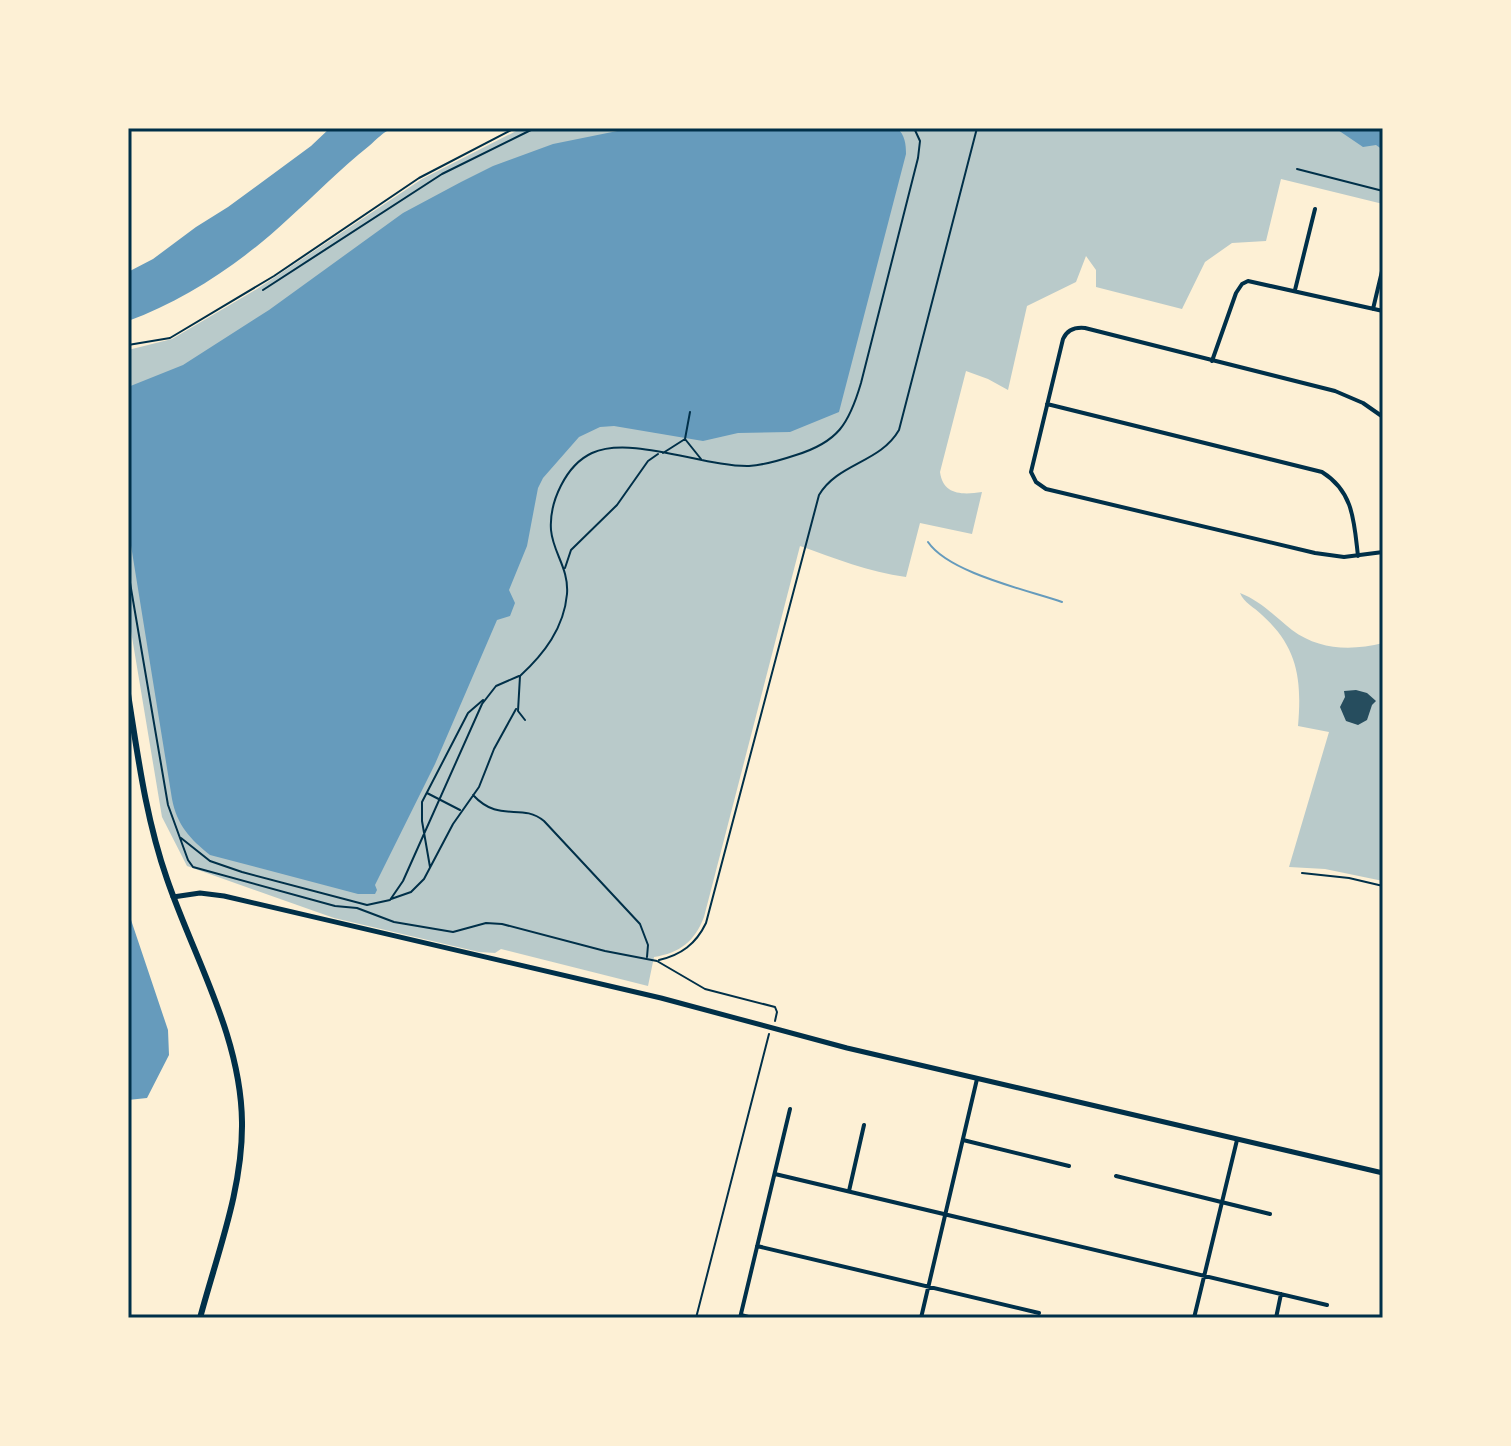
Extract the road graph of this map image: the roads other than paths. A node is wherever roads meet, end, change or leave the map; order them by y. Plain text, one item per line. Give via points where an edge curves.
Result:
1 (1315, 209) dead end
2 (1383, 267) edge
3 (1295, 290) junction
4 (1373, 309) junction
5 (1383, 311) edge
6 (1212, 361) junction
7 (1047, 404) junction
8 (1383, 417) edge
9 (1383, 552) edge
10 (1358, 556) junction
11 (128, 694) edge
12 (1302, 873) dead end
13 (1383, 886) edge
14 (173, 897) junction
15 (978, 1078) junction
16 (790, 1109) dead end
17 (864, 1125) dead end
18 (963, 1140) junction
19 (1237, 1140) junction
20 (1069, 1166) dead end
21 (1383, 1173) edge
22 (775, 1174) junction
23 (1116, 1176) dead end
24 (849, 1191) junction
25 (1222, 1202) junction
26 (946, 1213) junction
27 (1270, 1214) dead end
28 (757, 1246) junction
29 (1204, 1276) junction
30 (928, 1285) junction
31 (1281, 1294) junction
32 (1327, 1305) dead end
33 (1039, 1313) dead end
34 (740, 1317) edge
35 (200, 1318) edge
36 (752, 1318) edge
37 (921, 1318) edge
38 (1194, 1318) edge
39 (1276, 1318) edge

1 - 3 street
2 - 4 street
3 - 4 street
3 - 6 street via 1255,281 1242,284
4 - 5 street
6 - 7 street via 1074,329 1063,339
6 - 8 street via 1335,391
7 - 10 street via 1322,472 1350,502
7 - 10 street via 1031,469 1046,489 1315,553
9 - 10 street
11 - 14 main road via 151,832
12 - 13 lane
14 - 15 street via 224,896
14 - 35 main road via 232,1056 242,1121 238,1180
15 - 18 street
15 - 19 street
16 - 22 street
17 - 24 street
18 - 20 street
18 - 26 street
19 - 21 street
19 - 25 street
22 - 24 street
22 - 28 street
23 - 25 street
24 - 26 street
25 - 27 street
25 - 29 street
26 - 29 street
26 - 30 street
28 - 30 street
28 - 34 street
29 - 31 street
29 - 38 street
30 - 33 street
30 - 37 street
31 - 32 street
31 - 39 street
34 - 36 street

